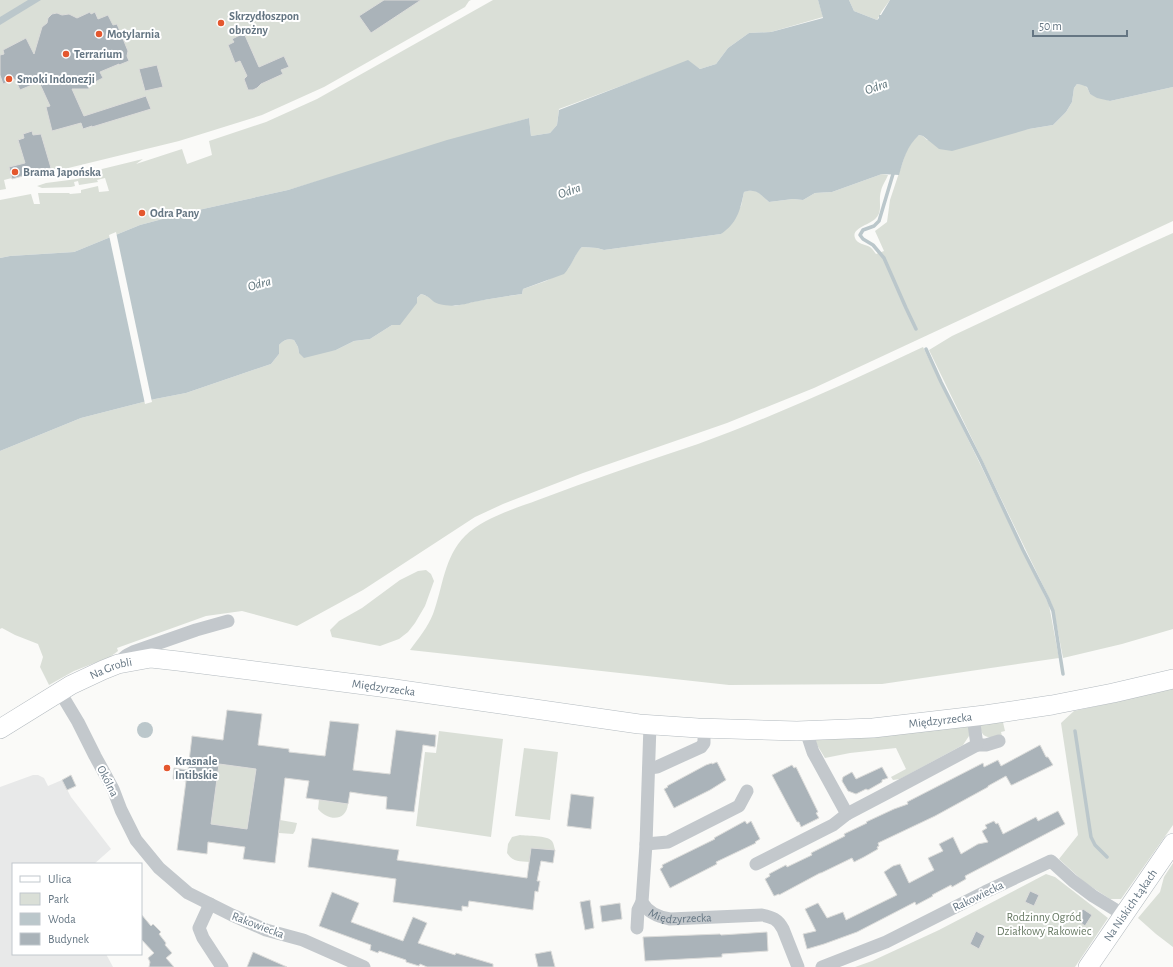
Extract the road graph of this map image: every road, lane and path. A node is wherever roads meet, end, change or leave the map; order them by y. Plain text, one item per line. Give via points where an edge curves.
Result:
1 (228, 621) dead end
2 (118, 664) junction
3 (1173, 679) edge
4 (60, 692) junction
5 (973, 717) junction
6 (650, 725) junction
7 (704, 728) junction
8 (0, 729) edge
9 (806, 732) junction
10 (1000, 741) dead end
11 (977, 745) junction
12 (649, 768) junction
13 (747, 791) dead end
14 (847, 814) junction
15 (1173, 843) edge
16 (646, 844) junction
17 (756, 864) dead end
18 (159, 868) joint
19 (642, 902) junction
20 (210, 904) junction
21 (1124, 915) junction
22 (637, 928) dead end
23 (222, 967) edge
24 (364, 967) edge
25 (798, 967) edge
26 (822, 967) edge
27 (1088, 967) edge

1 - 2 street, Na Grobli via 133,652
2 - 4 street, Na Grobli
2 - 6 street, Międzyrzecka via 151,658 178,660
3 - 5 street, Międzyrzecka via 1052,706
4 - 8 street, Na Grobli
4 - 18 street, Okólna via 113,790 136,840
5 - 9 street, Międzyrzecka via 873,728
5 - 11 street
6 - 7 street, Międzyrzecka
6 - 12 street, Międzyrzecka
7 - 9 street, Międzyrzecka
7 - 12 street via 704,743 701,747 657,767
9 - 14 street
10 - 11 street
11 - 14 street
12 - 16 street, Międzyrzecka
13 - 16 street via 739,806 668,842
14 - 17 street via 833,825
15 - 21 street, Na Niskich Łąkach
16 - 19 street, Międzyrzecka
18 - 20 street, Rakowiecka via 188,892
19 - 22 street via 638,910
19 - 25 street, Międzyrzecka via 652,914 670,919 762,915 776,919 783,928
20 - 23 street via 199,928
20 - 24 street, Rakowiecka via 266,930 303,940
21 - 26 street, Rakowiecka via 1093,896 1051,861 886,942
21 - 27 street, Na Niskich Łąkach

